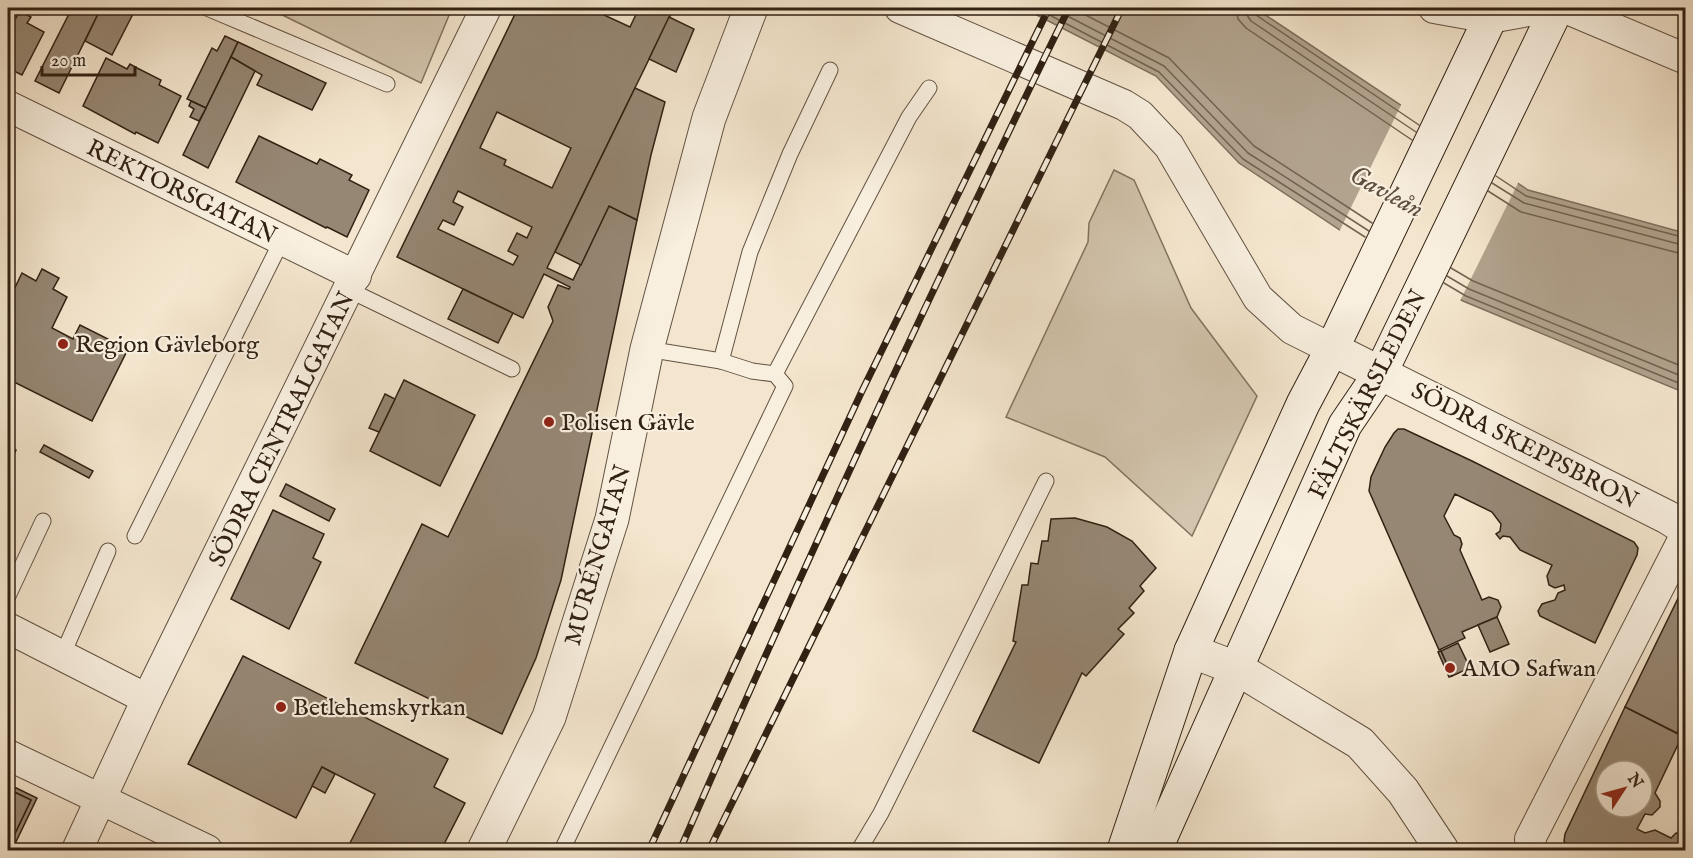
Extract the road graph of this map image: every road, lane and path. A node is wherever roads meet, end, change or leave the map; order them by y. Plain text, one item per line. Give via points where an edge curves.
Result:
1 (207, 8) edge
2 (486, 8) edge
3 (752, 8) edge
4 (900, 8) edge
5 (1434, 8) edge
6 (1545, 8) edge
7 (1557, 8) edge
8 (1565, 8) edge
9 (1492, 13) edge
10 (1686, 58) edge
11 (830, 69) dead end
12 (387, 84) dead end
13 (929, 88) dead end
14 (8, 106) edge
15 (282, 240) junction
16 (352, 283) junction
17 (647, 349) junction
18 (1332, 349) junction
19 (721, 361) junction
20 (512, 369) dead end
21 (1381, 372) junction
22 (775, 374) junction
23 (1046, 481) dead end
24 (43, 521) dead end
25 (1686, 529) edge
26 (1686, 534) edge
27 (135, 536) dead end
28 (108, 551) dead end
29 (8, 596) edge
30 (8, 628) edge
31 (1191, 651) junction
32 (63, 656) junction
33 (1238, 669) junction
34 (147, 699) junction
35 (8, 755) edge
36 (102, 801) junction
37 (77, 850) edge
38 (207, 850) edge
39 (484, 850) edge
40 (562, 850) edge
41 (859, 850) edge
42 (1124, 850) edge
43 (1155, 850) edge
44 (1442, 850) edge
45 (1532, 850) edge

1 - 12 lane
2 - 16 street, SÖDRA CENTRALGATAN
3 - 17 main road, MURÉNGATAN via 709,118
4 - 18 street via 1140,115 1169,146 1258,298 1292,329
5 - 9 street
6 - 9 street
7 - 21 main road, FÄLTSKÄRSLEDEN
8 - 10 street
9 - 18 main road, FÄLTSKÄRSLEDEN
11 - 19 lane via 750,252
13 - 22 lane via 909,117
14 - 15 street, REKTORSGATAN
15 - 16 street, REKTORSGATAN
15 - 27 lane
16 - 20 lane
16 - 34 street, SÖDRA CENTRALGATAN
17 - 19 lane
17 - 39 main road, MURÉNGATAN via 612,519 549,717
18 - 21 main road, SÖDRA SKEPPSBRON
18 - 31 main road, FÄLTSKÄRSLEDEN via 1303,404
19 - 22 lane via 752,372
21 - 25 main road, SÖDRA SKEPPSBRON
21 - 33 main road, FÄLTSKÄRSLEDEN via 1346,425
22 - 40 lane via 785,386
23 - 41 lane
24 - 29 lane
26 - 45 street via 1530,839
28 - 32 lane
30 - 32 street
31 - 33 main road
31 - 42 main road, FÄLTSKÄRSLEDEN
32 - 34 street
33 - 43 main road, FÄLTSKÄRSLEDEN
33 - 44 main road via 1360,743 1403,791
34 - 36 street, SÖDRA CENTRALGATAN
35 - 36 street
36 - 37 street, SÖDRA CENTRALGATAN
36 - 38 street

